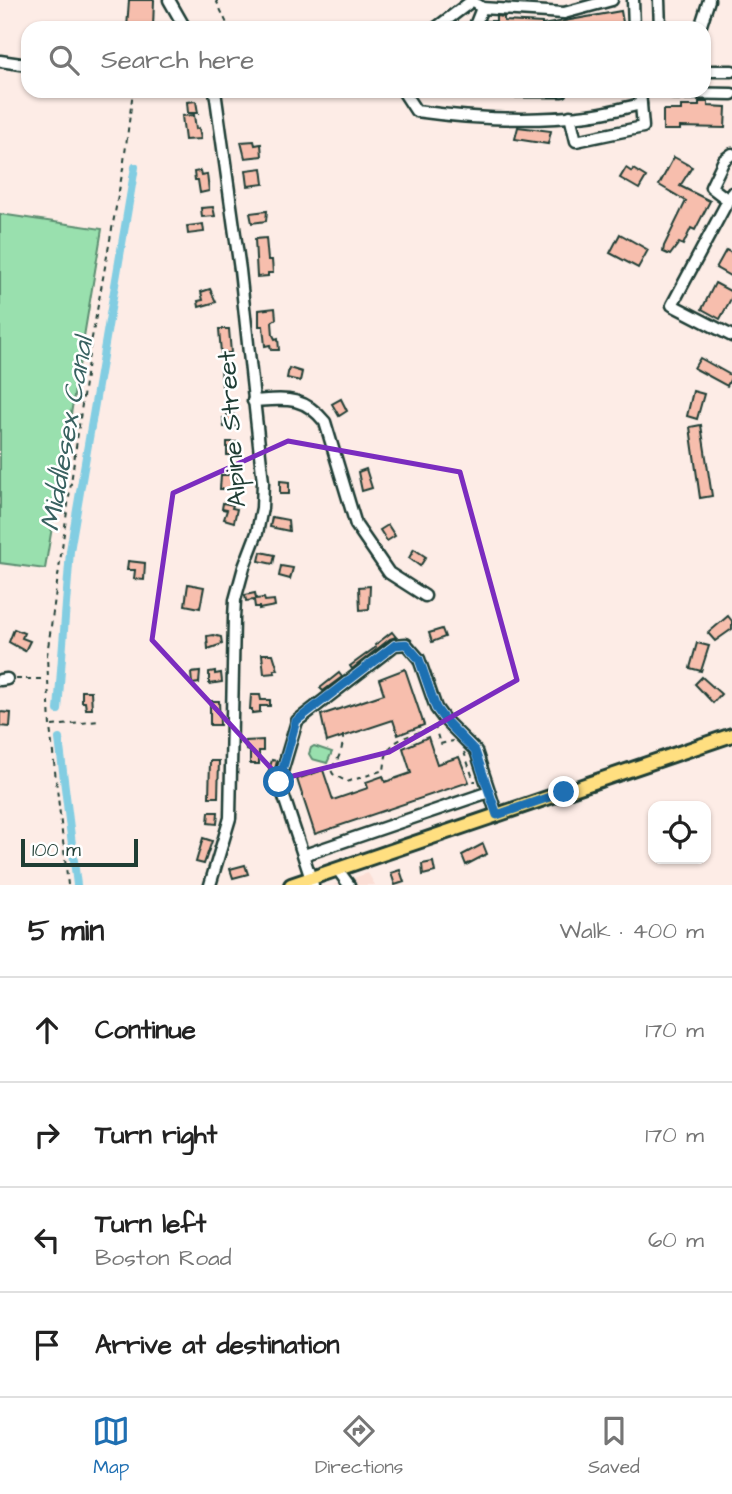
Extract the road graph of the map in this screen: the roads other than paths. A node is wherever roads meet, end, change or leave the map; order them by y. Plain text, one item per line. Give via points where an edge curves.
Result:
1 (169, 0) edge
2 (472, 0) edge
3 (612, 0) edge
4 (633, 0) edge
5 (659, 0) edge
6 (709, 0) edge
7 (482, 8) junction
8 (181, 21) edge
9 (444, 21) edge
10 (477, 21) edge
11 (634, 21) edge
12 (660, 21) edge
13 (702, 21) edge
14 (0, 61) edge
15 (21, 64) edge
16 (711, 71) edge
17 (732, 71) edge
18 (711, 94) edge
19 (732, 94) edge
20 (216, 98) edge
21 (408, 98) edge
22 (641, 98) edge
23 (641, 104) junction
24 (569, 116) junction
25 (732, 154) edge
26 (730, 197) edge
27 (732, 336) edge
28 (253, 401) junction
29 (425, 596) dead end
30 (732, 735) edge
31 (489, 792) junction
32 (497, 815) junction
33 (304, 855) junction
34 (338, 870) junction
35 (312, 882) edge
36 (210, 885) edge
37 (291, 885) edge
38 (349, 885) edge

1 - 8 street
2 - 7 street
2 - 9 street
3 - 7 street via 564,13
4 - 11 street
5 - 12 street
6 - 13 street
7 - 10 street
14 - 15 street
16 - 17 street
18 - 19 street
20 - 28 street, Alpine Street
21 - 24 street via 416,111 449,116
22 - 23 street
23 - 24 street
23 - 24 street via 643,127 576,141
25 - 26 street via 724,160 711,187
26 - 27 street via 672,305
28 - 29 street via 291,399 304,403 325,422 356,525 389,573
28 - 36 street, Alpine Street via 262,508 235,600 230,818
30 - 32 main road
31 - 32 street
31 - 33 street
31 - 33 street via 475,751 436,708 419,659 406,644 395,645 296,721 279,782
32 - 34 main road
33 - 35 street
34 - 35 main road
34 - 38 street
35 - 37 main road

